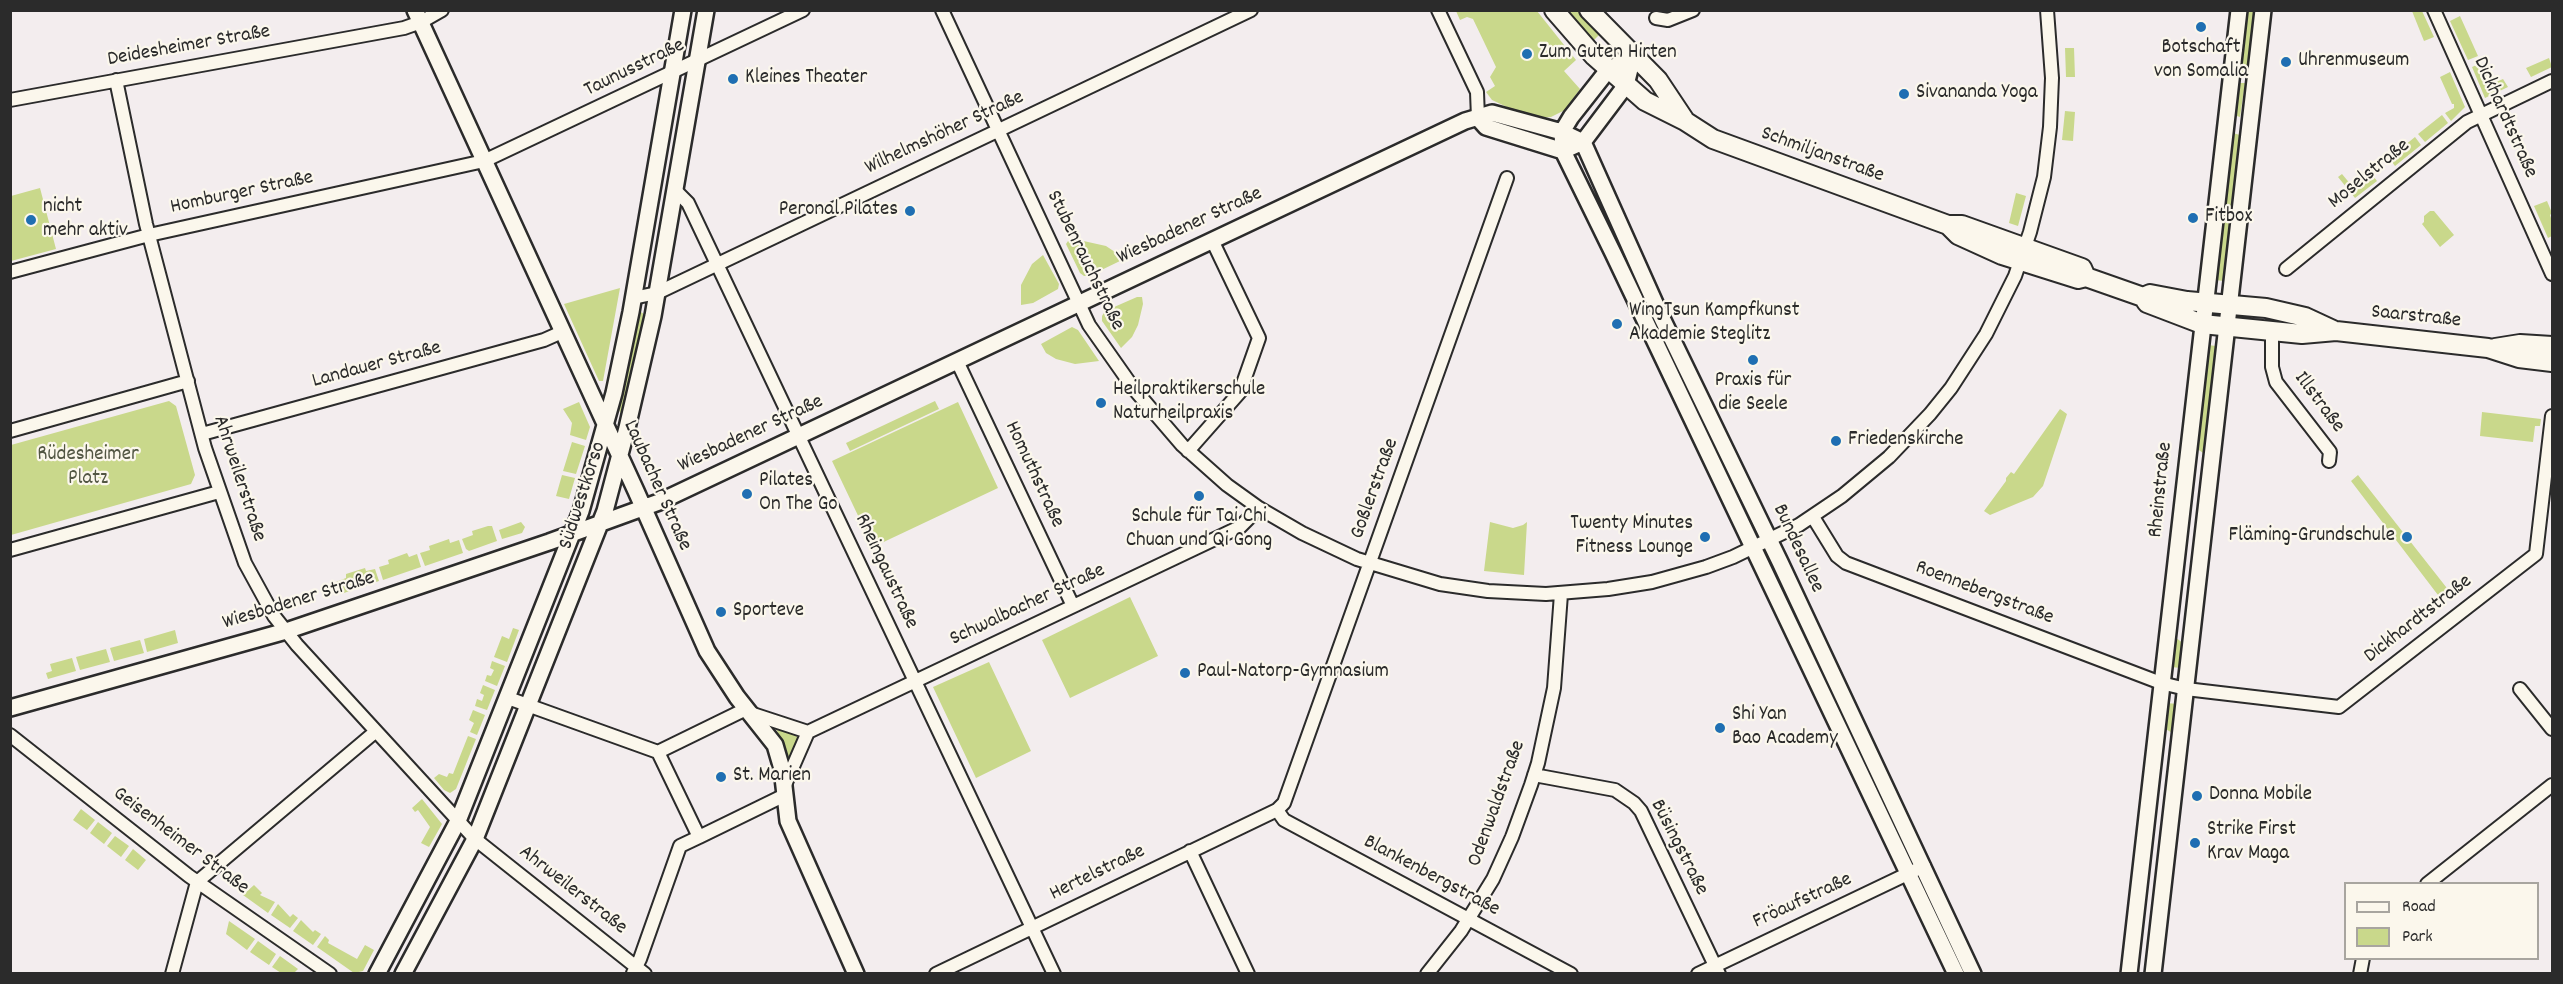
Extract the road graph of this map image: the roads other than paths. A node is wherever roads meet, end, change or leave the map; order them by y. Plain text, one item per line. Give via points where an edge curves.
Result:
1 (442, 10) edge
2 (683, 10) edge
3 (706, 10) edge
4 (803, 10) edge
5 (942, 10) edge
6 (1251, 10) edge
7 (1438, 10) edge
8 (1554, 10) edge
9 (1589, 10) edge
10 (1694, 10) edge
11 (2047, 10) edge
12 (2239, 10) edge
13 (2263, 10) edge
14 (2434, 10) edge
15 (418, 16) edge
16 (1656, 18) dead end
17 (1633, 57) junction
18 (697, 61) junction
19 (1608, 70) junction
20 (672, 73) junction
21 (116, 80) junction
22 (2553, 81) edge
23 (1626, 85) junction
24 (10, 100) edge
25 (2481, 114) junction
26 (1478, 118) junction
27 (1685, 121) junction
28 (2225, 123) junction
29 (2249, 126) junction
30 (999, 131) junction
31 (1562, 132) junction
32 (1582, 142) junction
33 (1563, 152) junction
34 (484, 161) junction
35 (1507, 178) dead end
36 (675, 190) junction
37 (149, 235) junction
38 (1212, 240) junction
39 (2026, 247) junction
40 (717, 265) junction
41 (2286, 268) dead end
42 (10, 272) edge
43 (2553, 274) edge
44 (657, 293) junction
45 (2143, 297) junction
46 (633, 298) junction
47 (2205, 302) junction
48 (1080, 303) junction
49 (2228, 304) junction
50 (2202, 324) junction
51 (2226, 327) junction
52 (2272, 331) junction
53 (2335, 331) junction
54 (562, 332) junction
55 (2553, 346) edge
56 (2491, 349) junction
57 (957, 361) junction
58 (2553, 362) edge
59 (188, 381) junction
60 (2553, 416) edge
61 (605, 424) junction
62 (10, 431) edge
63 (202, 434) junction
64 (798, 436) junction
65 (1188, 451) junction
66 (620, 456) junction
67 (2328, 461) dead end
68 (219, 492) junction
69 (644, 508) junction
70 (1259, 508) junction
71 (1813, 517) junction
72 (600, 524) junction
73 (573, 533) junction
74 (1770, 540) junction
75 (1752, 548) junction
76 (10, 550) edge
77 (1370, 564) junction
78 (1561, 594) junction
79 (1073, 606) junction
80 (286, 631) junction
81 (915, 681) junction
82 (2161, 683) junction
83 (2520, 688) dead end
84 (2186, 689) junction
85 (508, 698) junction
86 (529, 706) junction
87 (10, 708) edge
88 (748, 711) junction
89 (2553, 729) edge
90 (375, 732) junction
91 (808, 732) junction
92 (10, 735) edge
93 (658, 752) junction
94 (1534, 775) junction
95 (2553, 785) edge
96 (784, 792) junction
97 (1277, 810) junction
98 (458, 822) junction
99 (699, 837) junction
100 (474, 839) junction
101 (1190, 851) junction
102 (1924, 866) junction
103 (1907, 874) junction
104 (197, 882) junction
105 (2430, 882) edge
106 (1468, 919) junction
107 (1032, 927) junction
108 (1717, 970) edge
109 (638, 971) edge
110 (172, 974) edge
111 (330, 974) edge
112 (377, 974) edge
113 (403, 974) edge
114 (856, 974) edge
115 (936, 974) edge
116 (1054, 974) edge
117 (1248, 974) edge
118 (1427, 974) edge
119 (1571, 974) edge
120 (1698, 974) edge
121 (1956, 974) edge
122 (1973, 974) edge
123 (2128, 974) edge
124 (2153, 974) edge

1 - 15 street, Deidesheimer Straße
2 - 20 street, Südwestkorso
3 - 18 street, Südwestkorso
4 - 18 street, Taunusstraße
5 - 30 street, Stubenrauchstraße
6 - 30 street, Wilhelmshöher Straße
7 - 26 street via 1477,92
8 - 19 main road, Schmiljanstraße
9 - 17 main road, Schmiljanstraße
10 - 16 street via 1668,20
11 - 39 street, Stubenrauchstraße via 2052,78 2050,127 2044,177
12 - 28 street, Rheinstraße
13 - 29 street
14 - 25 street, Dickhardtstraße
15 - 21 street, Deidesheimer Straße via 404,28
15 - 34 street, Laubacher Straße
17 - 19 street
17 - 23 street
17 - 27 main road, Schmiljanstraße via 1658,80
18 - 20 street, Taunusstraße
18 - 36 street, Südwestkorso
19 - 23 main road, Schmiljanstraße
19 - 31 street
20 - 34 street, Taunusstraße
20 - 46 street, Südwestkorso
21 - 24 street, Deidesheimer Straße
21 - 37 street, Ahrweilerstraße
22 - 25 street, Moselstraße
23 - 27 main road, Schmiljanstraße via 1648,103
23 - 32 street
25 - 41 street, Moselstraße
25 - 43 street, Dickhardtstraße
26 - 31 street, Wiesbadener Straße via 1492,113
26 - 33 street via 1486,127
26 - 38 street, Wiesbadener Straße via 1455,124
27 - 39 main road, Schmiljanstraße via 1729,146 1948,225 1962,225
28 - 29 street
28 - 47 street, Rheinstraße
29 - 49 street
30 - 40 street, Wilhelmshöher Straße
30 - 48 street, Stubenrauchstraße
31 - 32 street, Wiesbadener Straße
31 - 33 street
32 - 33 street
32 - 74 street, Bundesallee
33 - 75 street, Bundesallee
34 - 37 street, Homburger Straße
34 - 54 street, Laubacher Straße
35 - 77 street, Goßlerstraße
36 - 40 street, Rheingaustraße via 688,203
36 - 44 street, Südwestkorso
37 - 42 street, Homburger Straße
37 - 59 street, Ahrweilerstraße
38 - 48 street, Wiesbadener Straße
38 - 65 street via 1259,338 1240,392
39 - 45 main road, Schmiljanstraße via 2078,279 2086,277
39 - 71 street, Stubenrauchstraße via 1986,334 1930,414 1873,472
40 - 44 street, Wilhelmshöher Straße
40 - 64 street, Rheingaustraße
44 - 46 street
44 - 66 street, Südwestkorso
45 - 47 main road, Schmiljanstraße via 2150,294
45 - 50 main road, Schmiljanstraße via 2147,303
46 - 61 street, Südwestkorso
47 - 49 main road, Schmiljanstraße
47 - 50 street, Rheinstraße
48 - 57 street, Wiesbadener Straße
48 - 65 street, Stubenrauchstraße via 1089,325 1114,363
49 - 51 street
49 - 53 main road, Saarstraße via 2283,311
50 - 51 main road, Saarstraße
50 - 82 street, Rheinstraße
51 - 52 main road, Saarstraße
51 - 84 street
52 - 53 main road, Saarstraße
52 - 67 street, Illstraße via 2276,382 2330,452
53 - 56 main road, Saarstraße
54 - 61 street, Laubacher Straße
54 - 63 street, Landauer Straße
55 - 56 main road, Saarstraße via 2520,344
56 - 58 main road, Saarstraße via 2519,358
57 - 64 street, Wiesbadener Straße
57 - 79 street, Homuthstraße
59 - 62 street
59 - 63 street, Ahrweilerstraße
60 - 84 street, Dickhardtstraße via 2536,554 2339,707
61 - 66 street, Laubacher Straße
61 - 73 street, Südwestkorso
63 - 68 street, Ahrweilerstraße
64 - 69 street, Wiesbadener Straße
64 - 81 street, Rheingaustraße
65 - 70 street, Stubenrauchstraße
66 - 69 street, Laubacher Straße
66 - 72 street, Südwestkorso
68 - 76 street
68 - 80 street, Ahrweilerstraße via 245,563
69 - 72 street, Wiesbadener Straße
69 - 88 street, Laubacher Straße via 707,651
70 - 77 street, Stubenrauchstraße via 1326,546
70 - 79 street, Schwalbacher Straße via 1240,527
71 - 74 street, Stubenrauchstraße
71 - 82 street, Roennebergstraße via 1837,556 1846,563
72 - 73 street, Wiesbadener Straße
72 - 86 street, Südwestkorso
73 - 80 street, Wiesbadener Straße
73 - 85 street, Südwestkorso
74 - 75 street, Stubenrauchstraße
74 - 102 street, Bundesallee
75 - 78 street, Stubenrauchstraße via 1706,567 1652,582
75 - 103 street, Bundesallee
77 - 78 street, Stubenrauchstraße via 1460,588
77 - 97 street, Goßlerstraße via 1284,804
78 - 94 street, Odenwaldstraße via 1554,688
79 - 81 street, Schwalbacher Straße
80 - 87 street, Wiesbadener Straße
80 - 90 street, Ahrweilerstraße
81 - 91 street, Schwalbacher Straße
81 - 107 street, Rheingaustraße
82 - 84 street, Dickhardtstraße
82 - 123 street, Rheinstraße
83 - 89 street
84 - 124 street
85 - 86 street
85 - 98 street, Südwestkorso
86 - 93 street
86 - 100 street, Südwestkorso
88 - 91 street
88 - 93 street
88 - 96 street, Laubacher Straße via 775,744
90 - 98 street, Ahrweilerstraße
90 - 104 street
91 - 96 street
92 - 104 street, Geisenheimer Straße
93 - 99 street
94 - 106 street, Odenwaldstraße via 1507,847
94 - 108 street, Büsingstraße via 1615,790 1634,803
95 - 105 street
96 - 99 street
96 - 114 street, Laubacher Straße via 788,820
97 - 101 street, Hertelstraße
97 - 106 street, Blankenbergstraße via 1284,820
98 - 100 street
98 - 112 street, Südwestkorso
99 - 109 street via 680,846
100 - 109 street, Ahrweilerstraße
100 - 113 street, Südwestkorso
101 - 107 street, Hertelstraße
101 - 117 street
102 - 103 street, Fröaufstraße
102 - 122 street, Bundesallee
103 - 108 street, Fröaufstraße
103 - 121 street, Bundesallee
104 - 110 street
104 - 111 street, Geisenheimer Straße
106 - 118 street, Odenwaldstraße
106 - 119 street, Blankenbergstraße
107 - 115 street, Hertelstraße
107 - 116 street, Rheingaustraße
108 - 120 street, Fröaufstraße

